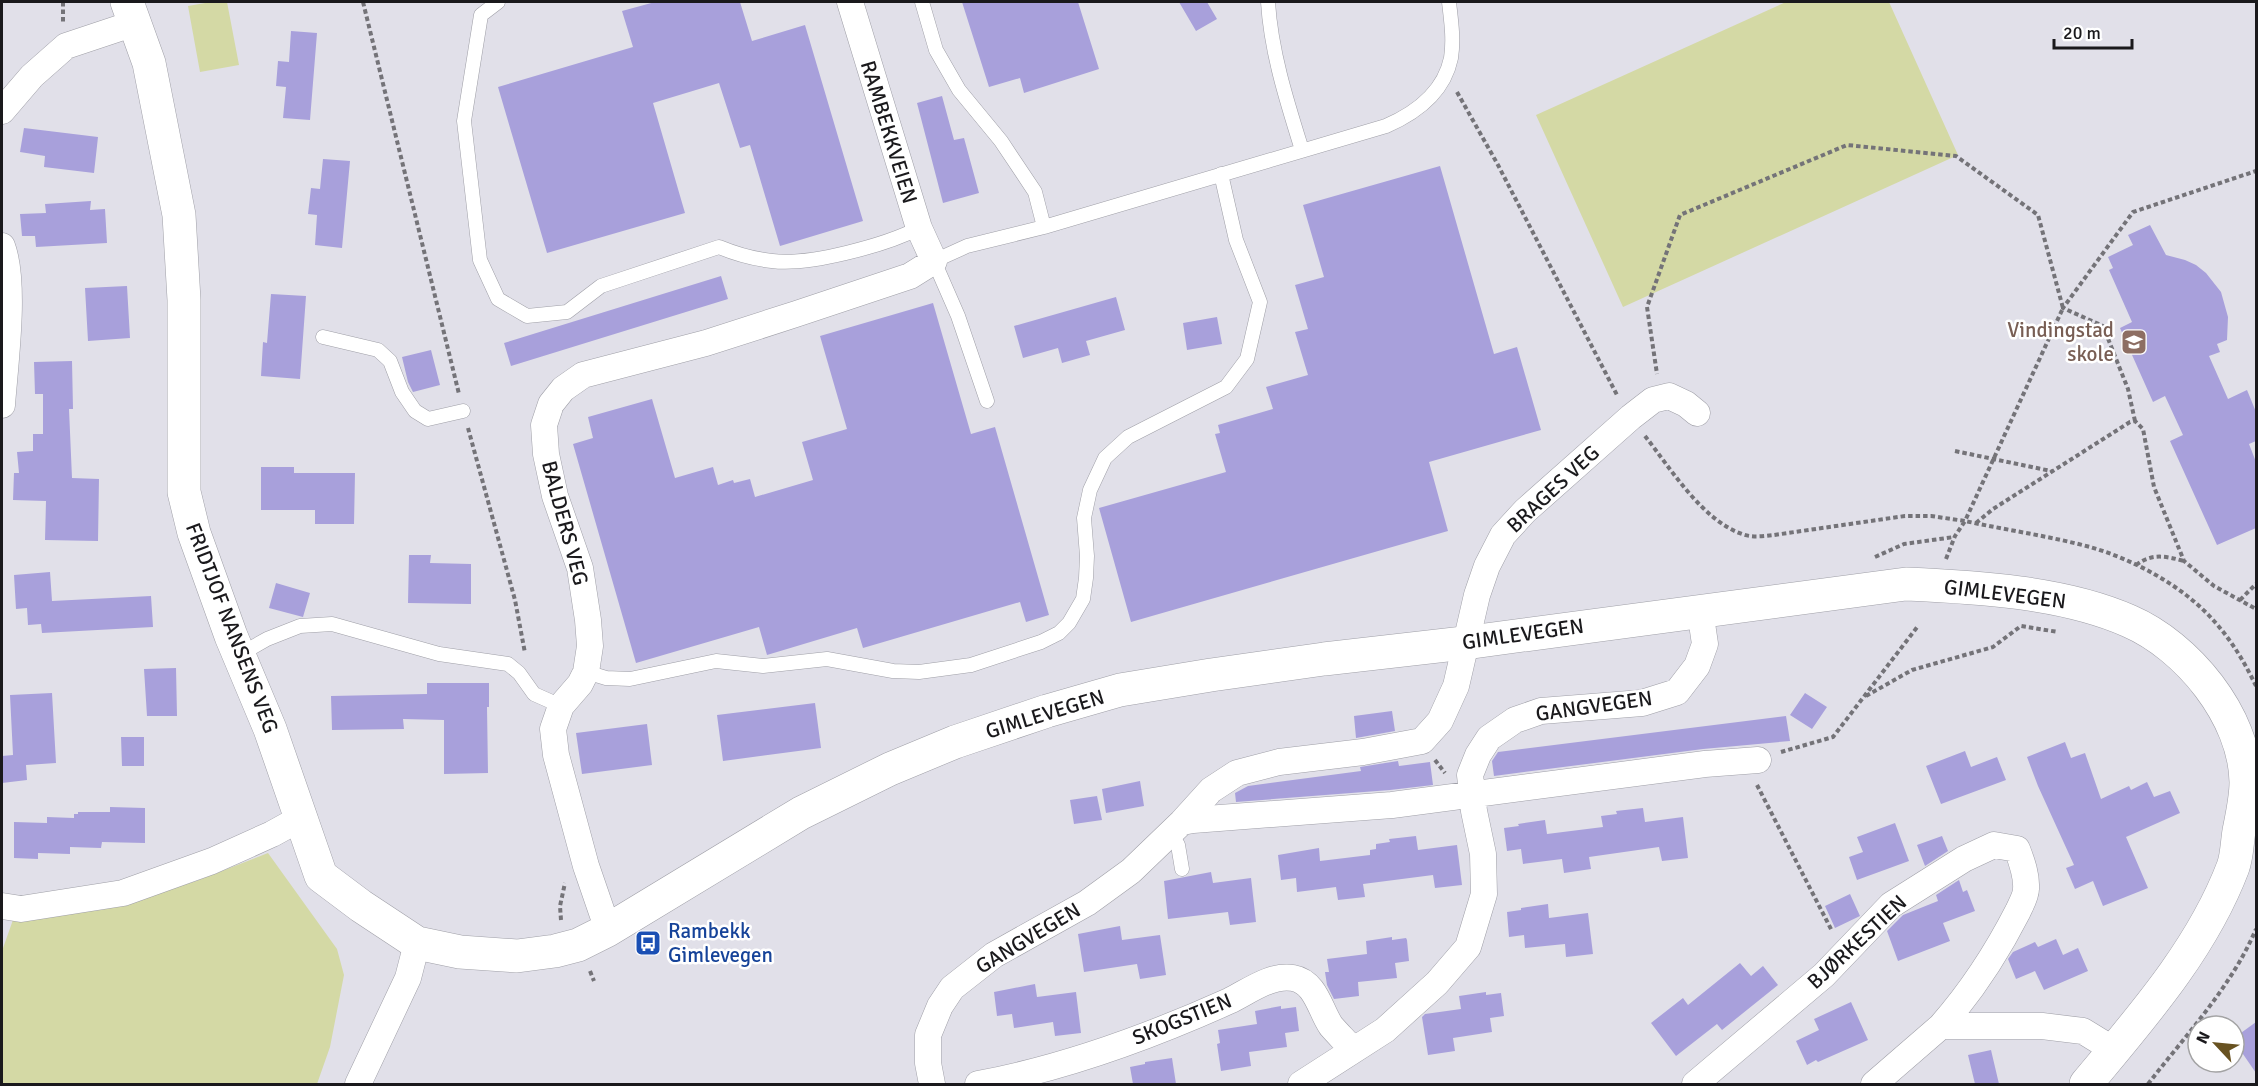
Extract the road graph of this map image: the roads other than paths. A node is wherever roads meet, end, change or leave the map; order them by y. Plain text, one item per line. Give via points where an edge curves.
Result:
1 (498, 2) edge
2 (850, 2) edge
3 (922, 2) edge
4 (1268, 2) edge
5 (1449, 2) edge
6 (131, 12) edge
7 (2, 111) edge
8 (1302, 150) junction
9 (1221, 174) junction
10 (1044, 226) junction
11 (919, 228) junction
12 (2, 246) edge
13 (934, 261) junction
14 (323, 337) dead end
15 (987, 401) dead end
16 (2, 405) edge
17 (463, 411) road end
18 (1697, 413) dead end
19 (1700, 610) junction
20 (1464, 643) junction
21 (239, 655) junction
22 (586, 672) junction
23 (561, 706) junction
24 (1751, 760) road end
25 (1467, 795) junction
26 (301, 818) junction
27 (1176, 827) junction
28 (1182, 869) dead end
29 (2, 906) edge
30 (608, 930) junction
31 (417, 944) junction
32 (1941, 1026) junction
33 (1353, 1050) junction
34 (2114, 1050) junction
35 (358, 1084) edge
36 (932, 1084) edge
37 (978, 1084) edge
38 (1300, 1084) edge
39 (1695, 1084) edge
40 (1874, 1084) edge
41 (2086, 1084) edge

1 - 11 lane via 481,15 464,121 480,260 498,299 527,316 567,312 601,286 718,247 774,261 808,260 888,242
2 - 11 street, RAMBEKKVEIEN
3 - 10 lane via 936,50 959,90 1001,141 1035,192
4 - 8 lane via 1284,92
5 - 8 lane via 1451,59 1428,100 1407,117 1386,126
6 - 7 street via 66,46 32,76
6 - 21 street, FRIDTJOF NANSENS VEG via 149,63 179,215 184,300 184,492 194,533
8 - 9 lane
9 - 10 lane
9 - 22 lane via 1236,240 1260,302 1247,359 1226,387 1128,437 1106,458 1090,490 1084,518 1087,556 1083,599 1059,633 971,665 919,672 827,659 763,666 716,661 630,679
10 - 13 lane via 967,246
11 - 13 street, RAMBEKKVEIEN
12 - 16 street via 8,311
13 - 15 lane
13 - 22 street, BALDERS VEG via 910,276 785,318 583,375 563,389 546,415 546,454 555,496 580,568 589,628
14 - 17 lane via 378,350 390,361 402,392 415,411 428,419
18 - 20 street, BRAGES VEG via 1669,396 1653,400 1525,511 1503,535 1487,566
19 - 20 street, GIMLEVEGEN
19 - 25 street, GANGVEGEN via 1705,644 1697,666 1677,692 1642,703 1541,711 1515,720 1489,738 1478,754
19 - 34 street, GIMLEVEGEN via 1906,584 1970,587 2083,605 2128,620 2179,653 2229,717 2240,745 2246,782 2234,865 2213,911 2180,965
20 - 27 street, GANGVEGEN via 1456,686 1440,721 1422,741 1237,772 1211,790
20 - 30 street, GIMLEVEGEN via 1211,675 1120,690 1047,711 944,747 821,803
21 - 23 lane via 300,626 332,624 439,654 508,664 534,694
21 - 26 street, FRIDTJOF NANSENS VEG
22 - 23 street, BALDERS VEG
23 - 30 street, BALDERS VEG via 553,729 556,755 585,866
24 - 25 street
25 - 27 street via 1392,805 1193,819
25 - 33 street, GANGVEGEN via 1482,854 1484,894 1468,946 1437,983 1385,1030
26 - 29 street via 213,861 123,893 21,909
26 - 31 street, FRIDTJOF NANSENS VEG via 321,876
27 - 28 lane
27 - 36 street, GANGVEGEN via 1131,871 1087,903 994,955 952,988 928,1035
30 - 31 street, GIMLEVEGEN via 578,945 517,956
31 - 35 street via 408,978
32 - 34 street via 2042,1026 2083,1031
32 - 39 street, BJØRKESTIEN via 1986,966 2027,892 2017,849 1994,845 1891,904 1824,975
32 - 40 street, BJØRKESTIEN
33 - 37 street, SKOGSTIEN via 1331,1025 1306,984 1293,978 1274,979 1181,1022 1114,1047 1023,1076
33 - 38 street, GANGVEGEN
34 - 41 street, GIMLEVEGEN

